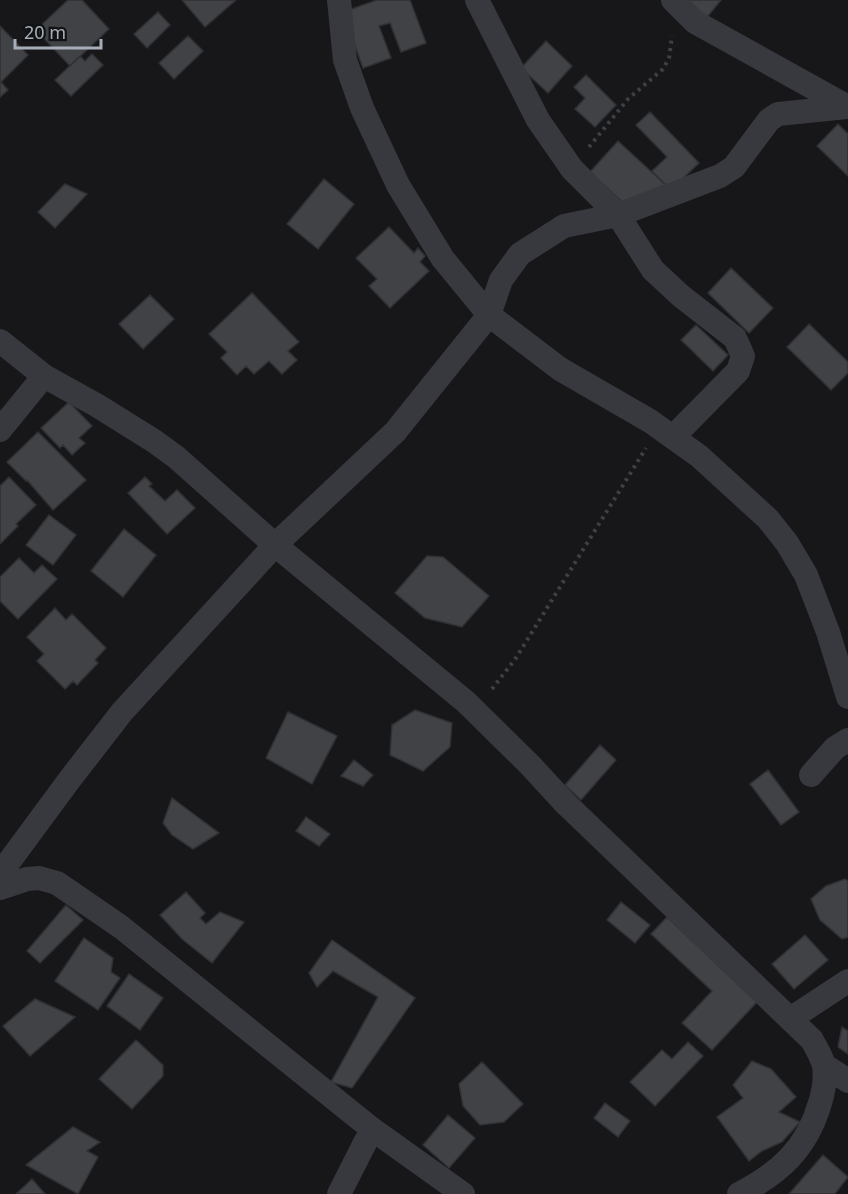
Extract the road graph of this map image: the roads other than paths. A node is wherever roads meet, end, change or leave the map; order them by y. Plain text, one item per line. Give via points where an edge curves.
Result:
1 (339, 0) edge
2 (477, 0) edge
3 (675, 2) edge
4 (848, 107) edge
5 (618, 215) junction
6 (489, 315) junction
7 (0, 340) edge
8 (44, 376) junction
9 (0, 430) edge
10 (666, 432) junction
11 (275, 545) junction
12 (848, 697) edge
13 (848, 740) edge
14 (811, 775) dead end
15 (0, 874) edge
16 (0, 888) edge
17 (848, 981) edge
18 (790, 1019) junction
19 (824, 1065) junction
20 (848, 1081) edge
21 (372, 1129) junction
22 (339, 1194) edge
23 (463, 1194) edge
24 (739, 1194) edge

1 - 6 street via 345,60 362,108 398,185 443,259
2 - 5 street via 537,120 572,169
3 - 4 street via 695,22
4 - 5 street via 778,114 769,120 734,167 720,176
5 - 6 street via 564,226 520,254 501,280
5 - 10 street via 653,270 735,338 743,356 738,372
6 - 10 street via 560,369
6 - 11 street via 395,432
7 - 8 street
8 - 9 street
8 - 11 street via 176,457
10 - 12 street via 746,498 787,543 806,575
11 - 15 street via 122,712
11 - 18 street via 475,711
13 - 14 street via 835,748
16 - 21 street via 27,879 57,883 121,927
17 - 18 street
18 - 19 street via 812,1040
19 - 20 street
19 - 24 street via 825,1085 814,1124 801,1145 766,1180
21 - 22 street
21 - 23 street

